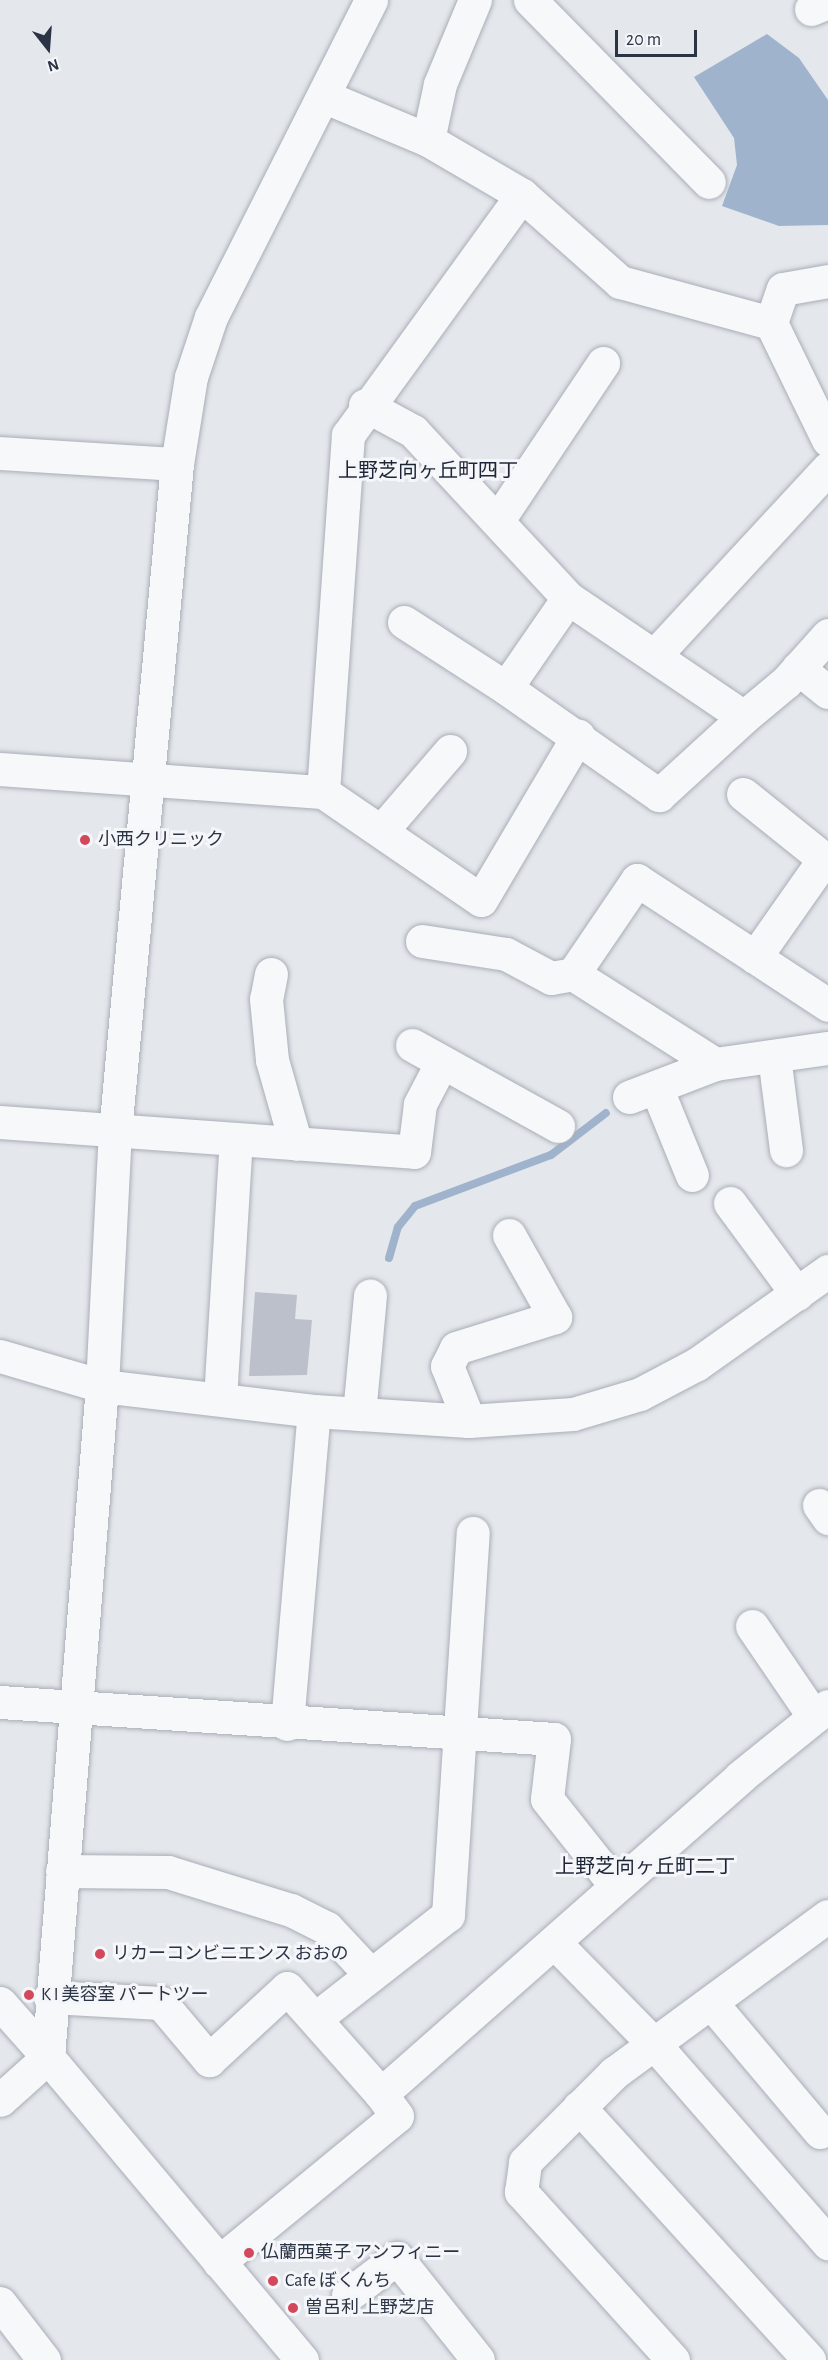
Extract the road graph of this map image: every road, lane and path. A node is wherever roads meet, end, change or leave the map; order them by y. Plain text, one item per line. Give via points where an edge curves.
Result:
1 (371, 0) edge
2 (475, 0) edge
3 (530, 0) edge
4 (323, 96) junction
5 (428, 140) junction
6 (709, 182) dead end
7 (522, 195) junction
8 (828, 281) edge
9 (771, 323) junction
10 (603, 363) dead end
11 (365, 405) junction
12 (828, 440) edge
13 (0, 453) edge
14 (177, 464) junction
15 (828, 468) edge
16 (498, 520) junction
17 (568, 598) junction
18 (404, 622) dead end
19 (828, 635) edge
20 (655, 655) junction
21 (798, 668) junction
22 (506, 688) junction
23 (828, 692) edge
24 (744, 717) junction
25 (578, 736) junction
26 (450, 751) dead end
27 (0, 769) edge
28 (151, 781) junction
29 (323, 792) junction
30 (743, 794) dead end
31 (383, 829) junction
32 (826, 861) edge
33 (481, 900) junction
34 (422, 941) dead end
35 (462, 947) junction
36 (755, 957) junction
37 (272, 974) dead end
38 (573, 974) junction
39 (828, 1005) edge
40 (412, 1045) dead end
41 (828, 1048) edge
42 (774, 1056) junction
43 (442, 1062) junction
44 (714, 1064) junction
45 (0, 1122) edge
46 (558, 1126) dead end
47 (115, 1132) junction
48 (236, 1140) junction
49 (296, 1144) junction
50 (786, 1150) dead end
51 (692, 1175) dead end
52 (730, 1203) dead end
53 (509, 1235) dead end
54 (828, 1271) edge
55 (797, 1294) junction
56 (370, 1296) dead end
57 (0, 1356) edge
58 (102, 1386) junction
59 (220, 1399) junction
60 (314, 1411) junction
61 (359, 1414) junction
62 (469, 1421) junction
63 (473, 1533) dead end
64 (752, 1626) dead end
65 (0, 1702) edge
66 (78, 1705) junction
67 (821, 1712) edge
68 (287, 1724) junction
69 (460, 1734) junction
70 (62, 1871) junction
71 (616, 1886) junction
72 (823, 1930) edge
73 (554, 1942) junction
74 (371, 1975) junction
75 (50, 1996) junction
76 (0, 2003) edge
77 (713, 2005) junction
78 (316, 2018) junction
79 (656, 2046) junction
80 (48, 2057) junction
81 (381, 2094) junction
82 (0, 2100) edge
83 (579, 2107) junction
84 (820, 2132) dead end
85 (828, 2243) edge
86 (219, 2262) junction
87 (348, 2295) dead end
88 (5, 2318) edge
89 (44, 2360) edge
90 (302, 2360) edge
91 (478, 2360) edge
92 (673, 2360) edge
93 (809, 2360) edge

1 - 4 street
2 - 5 street via 440,84
3 - 6 street
4 - 5 street
4 - 14 street via 211,317 190,376
5 - 7 street
7 - 9 street via 620,282
7 - 11 street
8 - 9 street via 783,289
9 - 12 street
10 - 16 street
11 - 16 street via 413,431
11 - 29 street via 348,435
13 - 14 street
14 - 28 street
15 - 20 street
16 - 17 street
17 - 20 street
17 - 22 street
18 - 22 street
19 - 21 street
20 - 24 street
21 - 23 street
21 - 24 street
22 - 25 street
24 - 25 street via 659,795
25 - 33 street
26 - 31 street
27 - 28 street
28 - 29 street
28 - 47 street
29 - 31 street
30 - 32 street
31 - 33 street
32 - 36 street
33 - 35 street
34 - 35 street
35 - 38 street via 506,954 551,978
36 - 38 street via 637,880
36 - 39 street
37 - 49 street via 266,999 272,1060
38 - 44 street
40 - 43 street
41 - 42 street
42 - 44 street
42 - 50 street
43 - 46 street
43 - 49 street via 420,1104 414,1152
44 - 51 street via 642,1092
45 - 47 street
47 - 48 street
47 - 58 street
48 - 49 street
48 - 59 street
52 - 55 street
53 - 62 street via 555,1317 456,1348 447,1366
54 - 55 street
55 - 62 street via 752,1329 640,1394 573,1414
56 - 61 street
57 - 58 street
58 - 59 street
58 - 66 street
59 - 60 street
60 - 61 street
60 - 68 street
61 - 62 street
63 - 69 street
64 - 67 street
65 - 66 street
66 - 68 street
66 - 70 street
67 - 71 street
68 - 69 street
69 - 71 street via 554,1739 547,1798
69 - 74 street via 448,1915
70 - 74 street via 168,1872 291,1910 327,1928
70 - 75 street
71 - 73 street
72 - 77 street
73 - 79 street
73 - 81 street
74 - 78 street
75 - 78 street via 161,2003 209,2060 287,1988
75 - 80 street
76 - 80 street
77 - 79 street
77 - 84 street
78 - 81 street
79 - 83 street via 614,2073
79 - 85 street
80 - 82 street
80 - 86 street
81 - 86 street via 397,2116
83 - 92 street via 525,2162 521,2192
83 - 93 street
86 - 90 street
87 - 91 street via 397,2258
88 - 89 street

